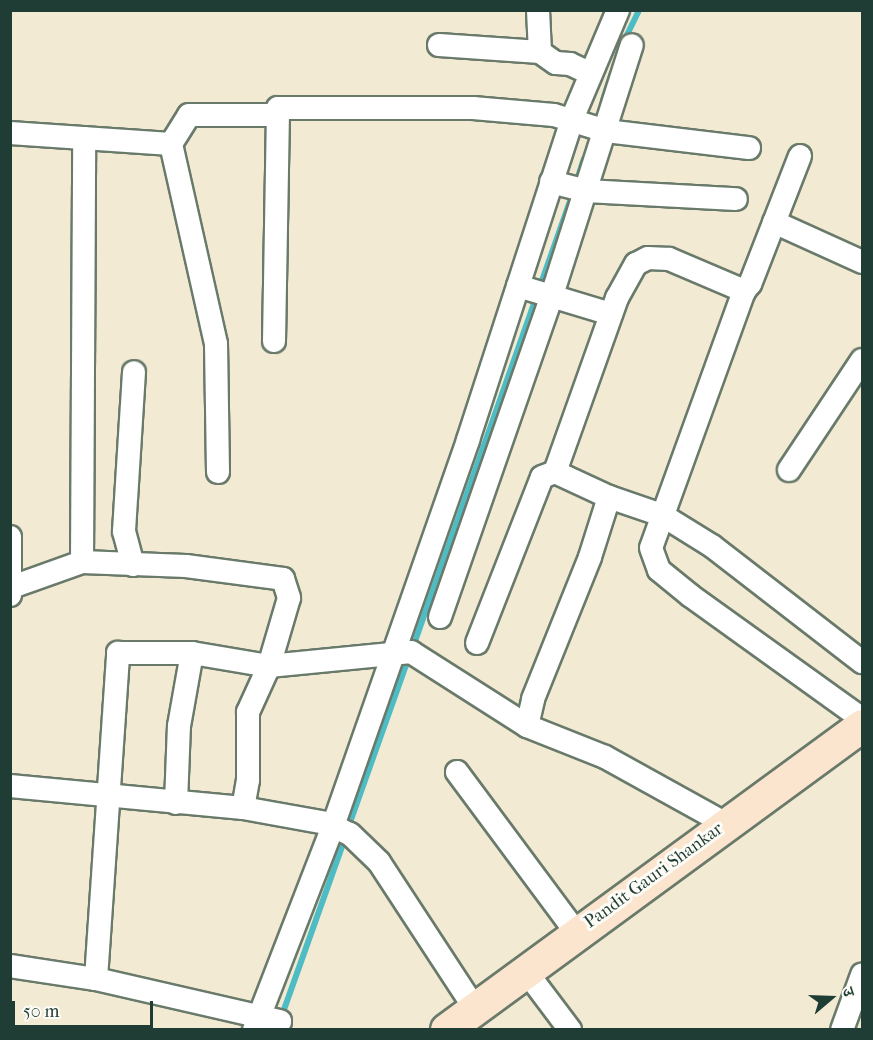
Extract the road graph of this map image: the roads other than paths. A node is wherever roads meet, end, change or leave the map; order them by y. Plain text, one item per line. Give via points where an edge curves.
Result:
1 (538, 10) edge
2 (618, 10) edge
3 (439, 45) dead end
4 (632, 45) dead end
5 (540, 52) junction
6 (589, 73) junction
7 (278, 115) junction
8 (572, 119) junction
9 (606, 131) junction
10 (10, 133) edge
11 (84, 138) junction
12 (171, 144) junction
13 (749, 148) dead end
14 (800, 156) dead end
15 (551, 182) junction
16 (586, 191) junction
17 (736, 199) dead end
18 (774, 222) junction
19 (862, 262) edge
20 (518, 285) junction
21 (744, 291) junction
22 (552, 295) junction
23 (611, 314) junction
24 (274, 341) dead end
25 (862, 360) edge
26 (134, 372) dead end
27 (789, 470) dead end
28 (218, 472) dead end
29 (555, 472) junction
30 (609, 497) junction
31 (662, 515) junction
32 (10, 537) edge
33 (82, 562) junction
34 (133, 565) junction
35 (11, 591) edge
36 (440, 617) dead end
37 (477, 643) dead end
38 (192, 653) junction
39 (390, 654) junction
40 (862, 662) edge
41 (269, 666) junction
42 (862, 719) edge
43 (527, 726) junction
44 (862, 726) edge
45 (457, 772) dead end
46 (10, 786) edge
47 (109, 798) junction
48 (176, 803) junction
49 (243, 808) junction
50 (726, 824) junction
51 (333, 826) junction
52 (576, 932) junction
53 (10, 966) edge
54 (525, 970) junction
55 (862, 975) edge
56 (96, 979) junction
57 (474, 1007) junction
58 (265, 1022) edge
59 (447, 1029) edge
60 (570, 1029) edge
61 (842, 1029) edge

1 - 5 street
2 - 6 street
3 - 5 street
4 - 9 street
5 - 6 street via 556,63 570,64
6 - 8 street
7 - 8 street via 278,108 473,108
7 - 12 street via 189,115
7 - 24 street
8 - 9 street
8 - 15 street
9 - 13 street
9 - 16 street
10 - 11 street
11 - 12 street
11 - 33 street
12 - 28 street via 216,344
14 - 18 street
15 - 16 street
15 - 20 street
16 - 17 street
16 - 22 street
18 - 19 street
18 - 21 street
20 - 22 street
20 - 39 street via 468,440
21 - 23 street via 669,258 648,258 636,264
21 - 31 street
22 - 23 street
22 - 36 street
23 - 29 street
25 - 27 street
26 - 34 street via 124,531
29 - 30 street
29 - 37 street via 542,477
30 - 31 street
30 - 43 street via 590,557 533,699
31 - 40 street via 712,546
31 - 42 street via 651,548 659,570
32 - 35 street
33 - 34 street
33 - 35 street
34 - 41 street via 186,566 283,579 289,598
38 - 41 street
38 - 47 street via 118,653
38 - 48 street via 179,726
39 - 41 street
39 - 43 street via 411,652
39 - 51 street
41 - 49 street via 248,712 248,780
43 - 50 street via 605,757
44 - 50 street, Pandit Gauri Shankar
45 - 52 street
46 - 47 street
47 - 48 street
47 - 56 street
48 - 49 street
49 - 51 street
50 - 52 street, Pandit Gauri Shankar
51 - 57 street via 350,834 379,862
51 - 58 street
52 - 54 street, Pandit Gauri Shankar
53 - 56 street
54 - 57 street, Pandit Gauri Shankar
54 - 60 street
55 - 61 street
56 - 58 street
57 - 59 street, Pandit Gauri Shankar

